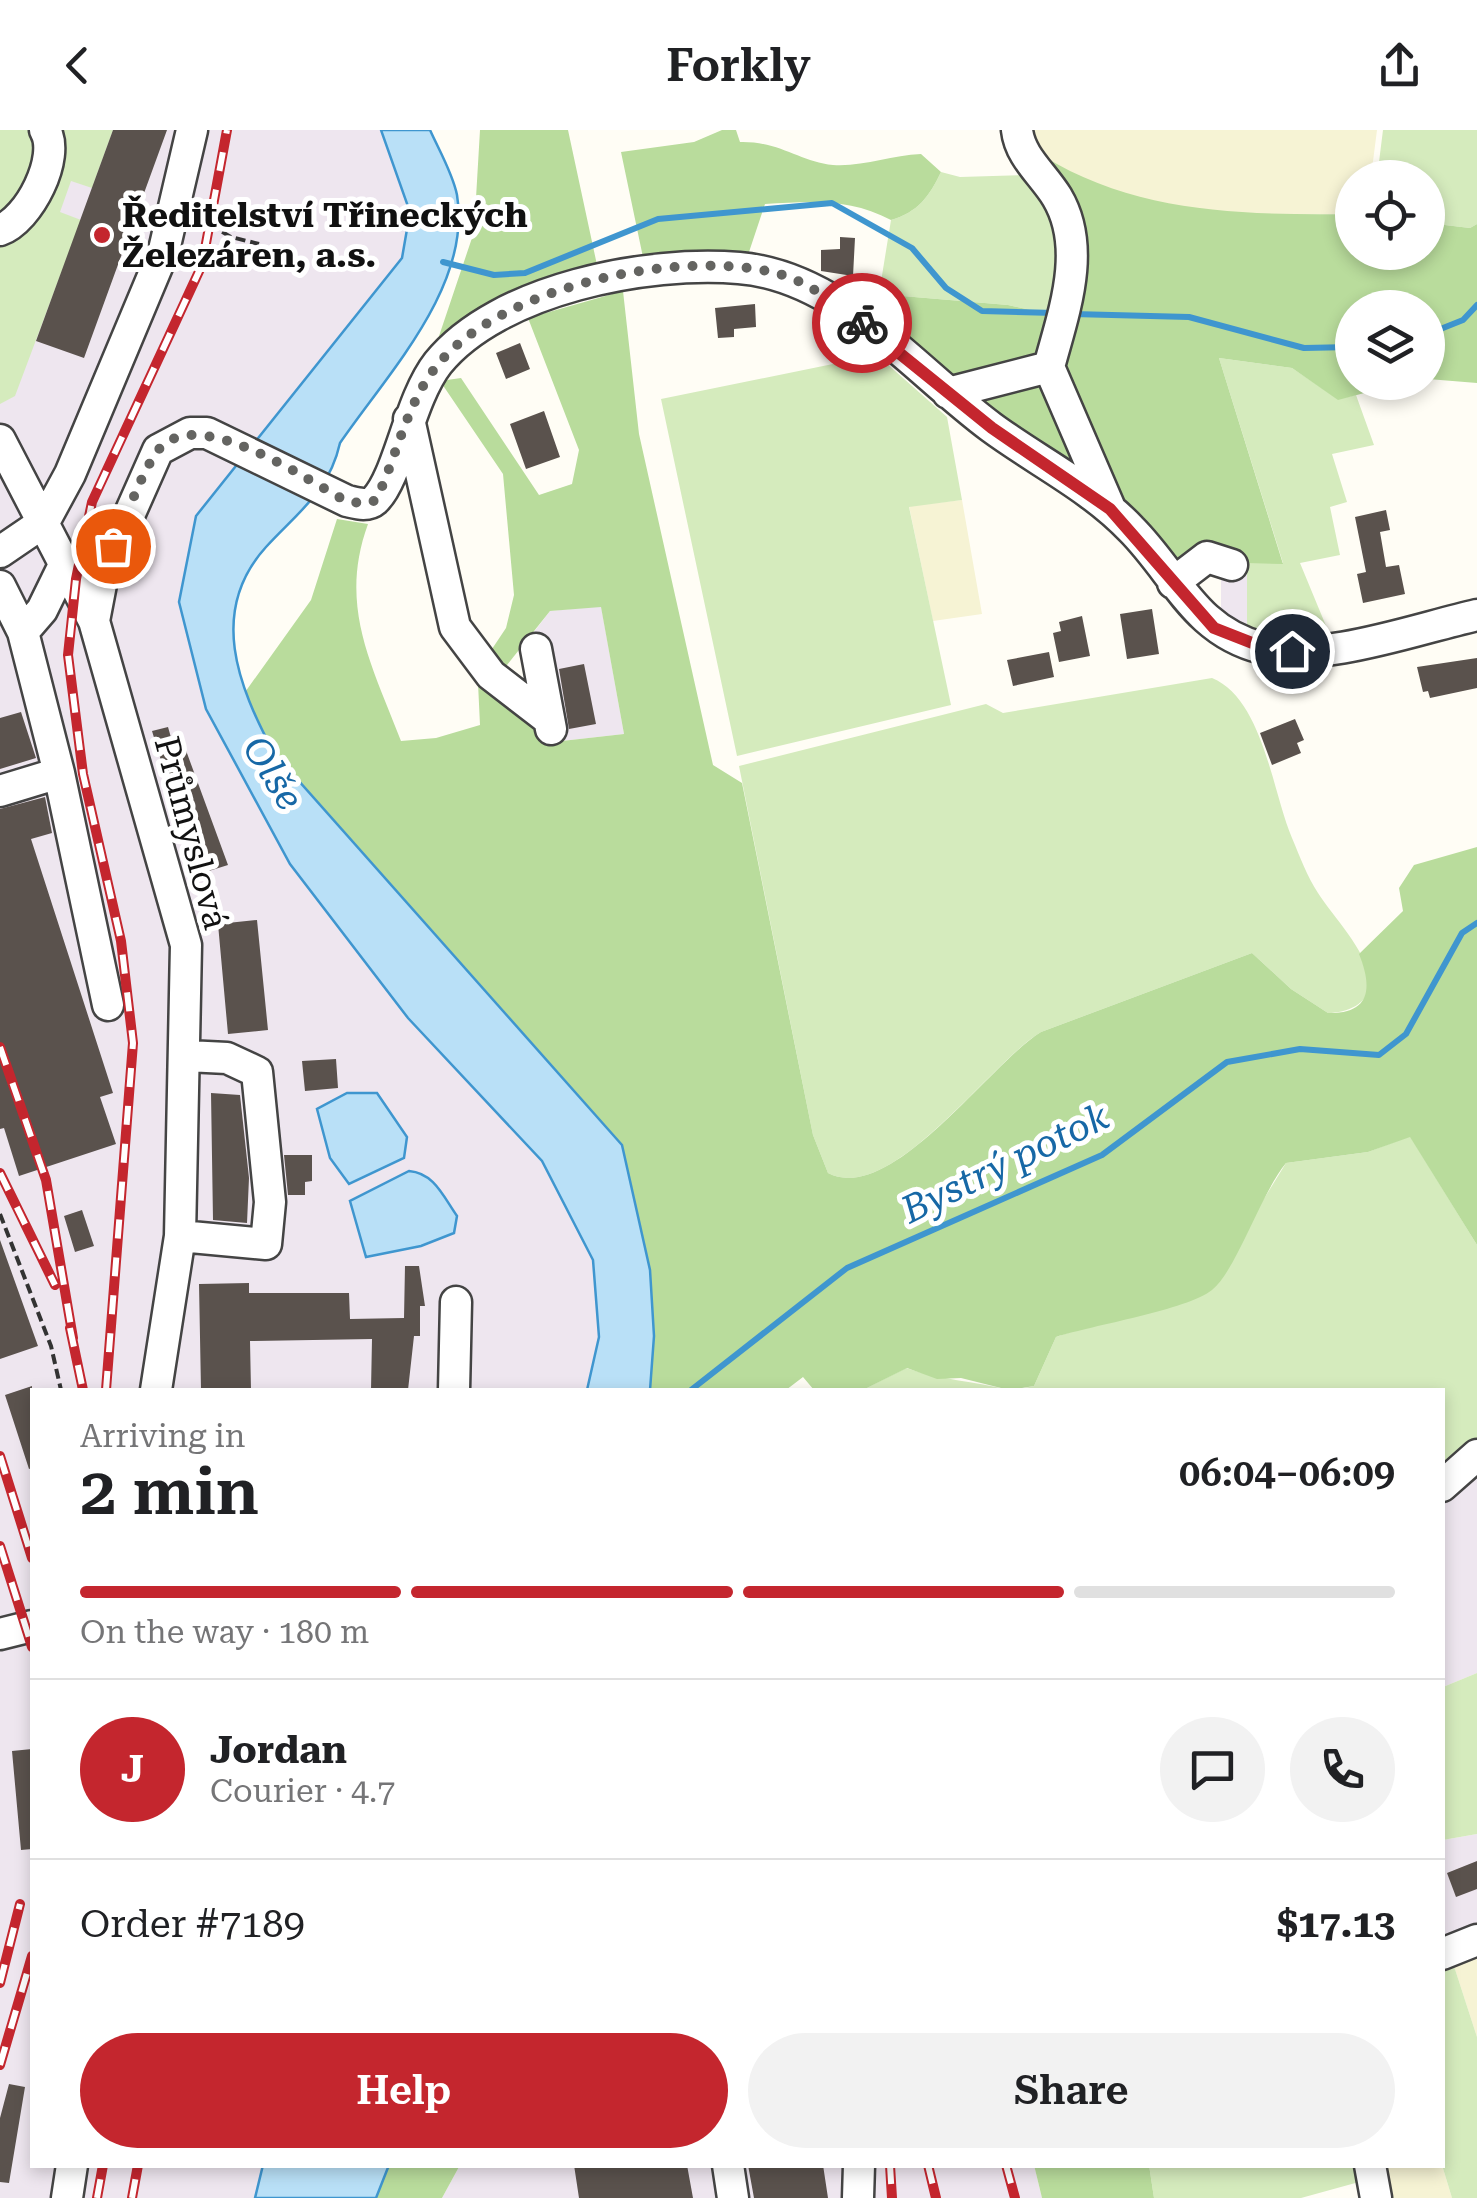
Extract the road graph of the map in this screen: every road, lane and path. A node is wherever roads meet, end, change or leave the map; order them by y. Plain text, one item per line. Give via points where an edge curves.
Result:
1 (45, 130) edge
2 (192, 130) edge
3 (1017, 130) edge
4 (170, 224) junction
5 (0, 230) edge
6 (259, 244) dead end
7 (1049, 367) junction
8 (948, 393) junction
9 (409, 419) junction
10 (0, 440) edge
11 (1110, 509) junction
12 (44, 522) junction
13 (0, 552) edge
14 (66, 561) junction
15 (1232, 565) dead end
16 (1173, 583) junction
17 (0, 586) edge
18 (1477, 615) edge
19 (94, 620) junction
20 (23, 632) junction
21 (536, 649) dead end
22 (60, 772) junction
23 (0, 791) edge
24 (108, 1005) dead end
25 (187, 1056) junction
26 (0, 1214) edge
27 (180, 1236) junction
28 (456, 1302) dead end
29 (61, 1388) edge
30 (156, 1388) edge
31 (454, 1388) edge
32 (1477, 1454) edge
33 (1445, 1483) edge
34 (30, 1626) edge
35 (0, 1634) edge
36 (1477, 1940) edge
37 (1445, 1953) edge
38 (72, 2168) edge
39 (728, 2168) edge
40 (859, 2168) edge
41 (1371, 2168) edge
42 (67, 2198) edge
43 (733, 2198) edge
44 (858, 2198) edge
45 (1376, 2198) edge

1 - 5 street via 51,148 28,211
2 - 4 street
3 - 7 street via 1069,228 1067,299
4 - 6 path via 212,226
4 - 12 street via 118,366
7 - 8 street
7 - 11 street
8 - 9 street via 806,286 778,274 701,267 554,290 499,316 440,361
8 - 11 street
9 - 19 street via 376,500 366,504 346,501 224,438 190,434 158,450 102,574
9 - 21 street via 455,627 491,675 550,726
10 - 12 street, Průmyslová
11 - 16 street
12 - 13 street
12 - 14 street, Průmyslová
14 - 19 street, Průmyslová
14 - 20 street
15 - 16 street via 1207,557
16 - 18 street via 1214,628 1278,650 1323,649
17 - 20 street
19 - 25 street, Průmyslová via 186,945
20 - 22 street
22 - 23 street
22 - 24 street via 85,950
25 - 27 street, Průmyslová
25 - 27 street via 227,1058 256,1072 270,1202 266,1244
26 - 29 path
27 - 30 street, Průmyslová
28 - 31 street
32 - 33 street
34 - 35 street
36 - 37 street
38 - 42 street
39 - 43 street
40 - 44 street
41 - 45 street

